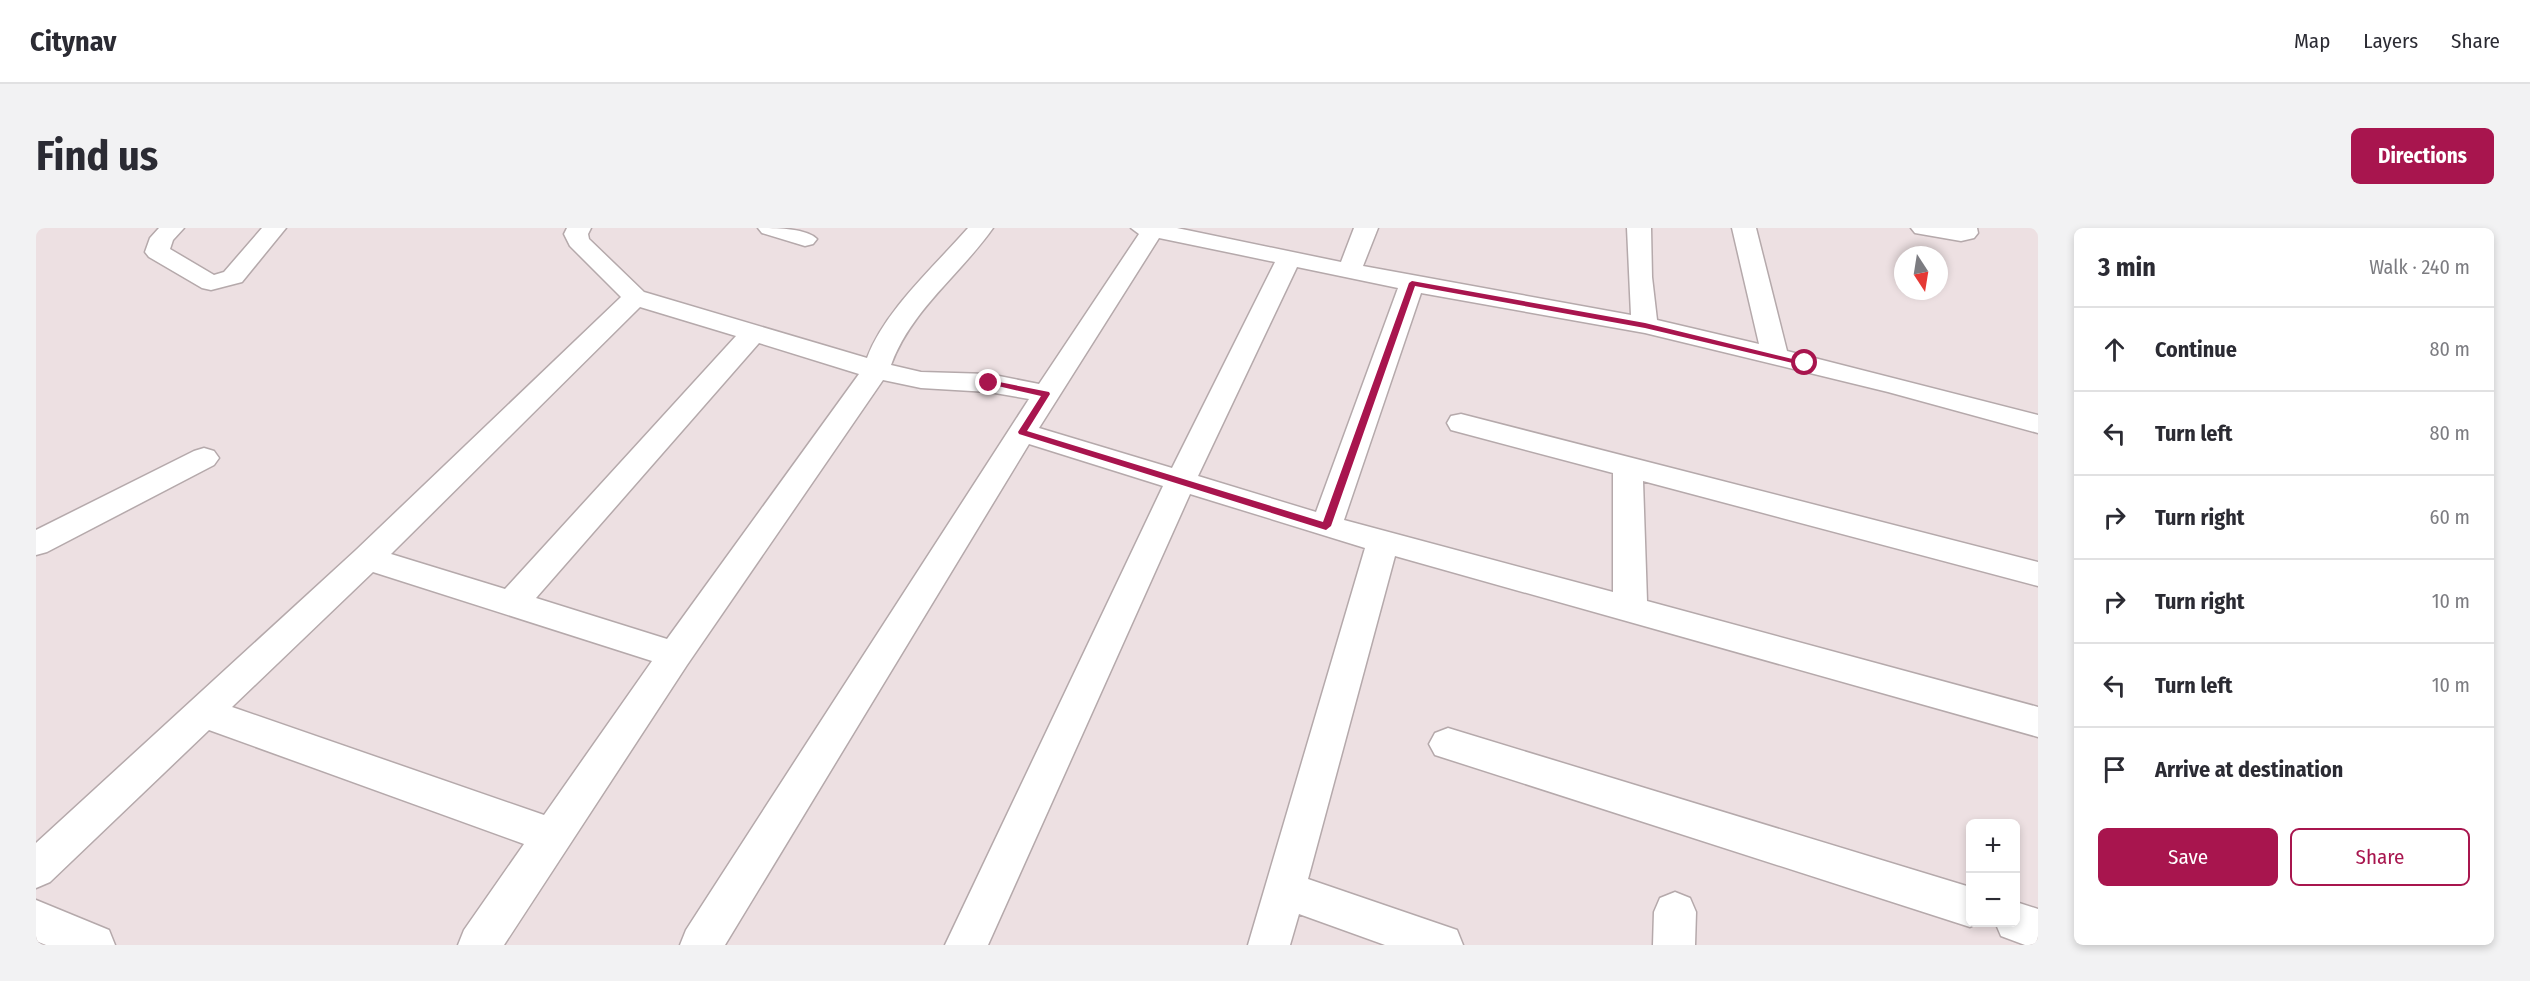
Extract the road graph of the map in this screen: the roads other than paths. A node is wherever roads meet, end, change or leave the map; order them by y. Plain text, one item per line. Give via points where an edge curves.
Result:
1 (172, 228) edge
2 (274, 228) edge
3 (579, 228) edge
4 (770, 228) edge
5 (981, 228) edge
6 (1366, 228) edge
7 (1639, 228) edge
8 (1744, 228) edge
9 (1923, 228) edge
10 (1965, 228) edge
11 (1158, 230) edge
12 (805, 239) dead end
13 (1289, 258) junction
14 (1350, 269) junction
15 (1412, 283) junction
16 (635, 297) junction
17 (1645, 325) junction
18 (754, 332) junction
19 (1775, 356) junction
20 (876, 370) junction
21 (1046, 394) junction
22 (1461, 423) dead end
23 (2038, 424) edge
24 (1022, 432) junction
25 (204, 458) dead end
26 (1629, 467) junction
27 (1180, 482) junction
28 (1326, 526) junction
29 (1383, 541) junction
30 (36, 544) edge
31 (367, 558) junction
32 (2038, 574) edge
33 (512, 603) junction
34 (1630, 609) junction
35 (675, 655) junction
36 (202, 712) junction
37 (2038, 722) edge
38 (1448, 744) dead end
39 (552, 836) junction
40 (36, 869) edge
41 (1284, 890) junction
42 (1966, 906) edge
43 (36, 920) edge
44 (2020, 923) edge
45 (2038, 928) edge
46 (94, 945) edge
47 (479, 945) edge
48 (700, 945) edge
49 (966, 945) edge
50 (1269, 945) edge
51 (1442, 945) edge

1 - 2 street via 162,238 157,252 211,283 233,278
3 - 16 street via 578,241
4 - 12 street
5 - 20 street via 898,323
6 - 14 street
7 - 17 street
8 - 19 street
9 - 10 street via 1961,234 1966,233
11 - 13 street
11 - 21 street
13 - 14 street
13 - 27 street
14 - 15 street
15 - 17 street
15 - 28 street
16 - 18 street
16 - 31 street
17 - 19 street
18 - 20 street
18 - 33 street
19 - 23 street
20 - 21 street via 921,380 989,383
20 - 35 street
21 - 24 street
22 - 26 street
24 - 27 street
24 - 48 street
25 - 30 street
26 - 32 street
26 - 34 street
27 - 28 street
27 - 49 street
28 - 29 street
29 - 34 street
29 - 41 street
31 - 33 street
31 - 36 street
33 - 35 street
34 - 37 street
35 - 39 street
36 - 39 street
36 - 40 street
38 - 42 street
39 - 47 street
41 - 50 street
41 - 51 street
43 - 46 street
44 - 45 street

